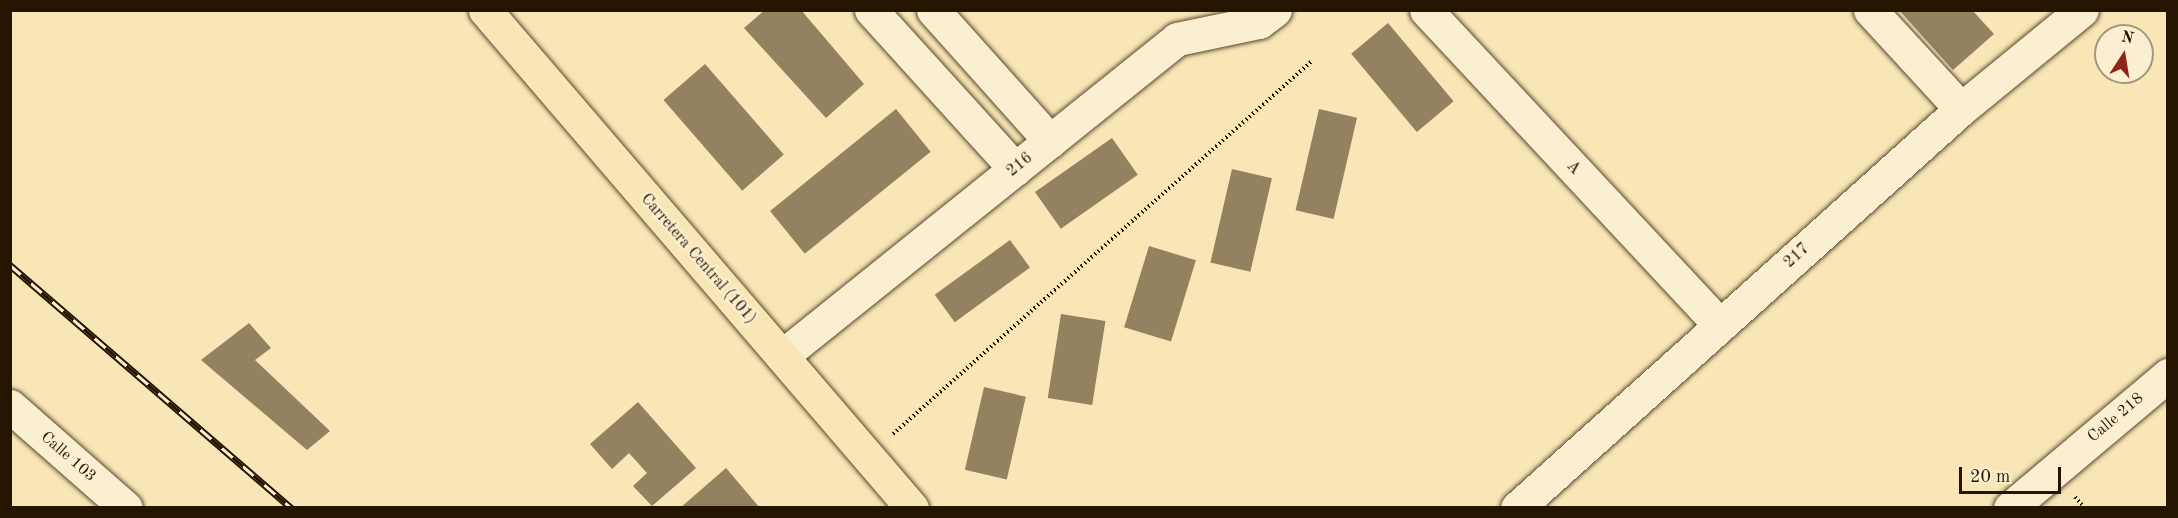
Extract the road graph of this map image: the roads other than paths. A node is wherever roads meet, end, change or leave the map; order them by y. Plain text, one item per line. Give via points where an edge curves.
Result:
1 (485, 10) edge
2 (871, 10) edge
3 (933, 10) edge
4 (1275, 10) edge
5 (1426, 10) edge
6 (1870, 10) edge
7 (2082, 10) edge
8 (1961, 109) junction
9 (1050, 141) junction
10 (1015, 169) junction
11 (1720, 325) junction
12 (782, 356) junction
13 (2168, 375) edge
14 (10, 406) edge
15 (126, 507) edge
16 (912, 507) edge
17 (1517, 507) edge
18 (2010, 507) edge

1 - 12 main road, Carretera Central (101)
2 - 10 street
3 - 9 street
4 - 9 street, 216 via 1259,22 1177,39
5 - 11 street, A
6 - 8 street
7 - 8 street, 217
8 - 11 street, 217
9 - 10 street, 216
10 - 12 street, 216
11 - 17 street, 217
12 - 16 main road, Carretera Central (101)
13 - 18 street, Calle 218
14 - 15 street, Calle 103

